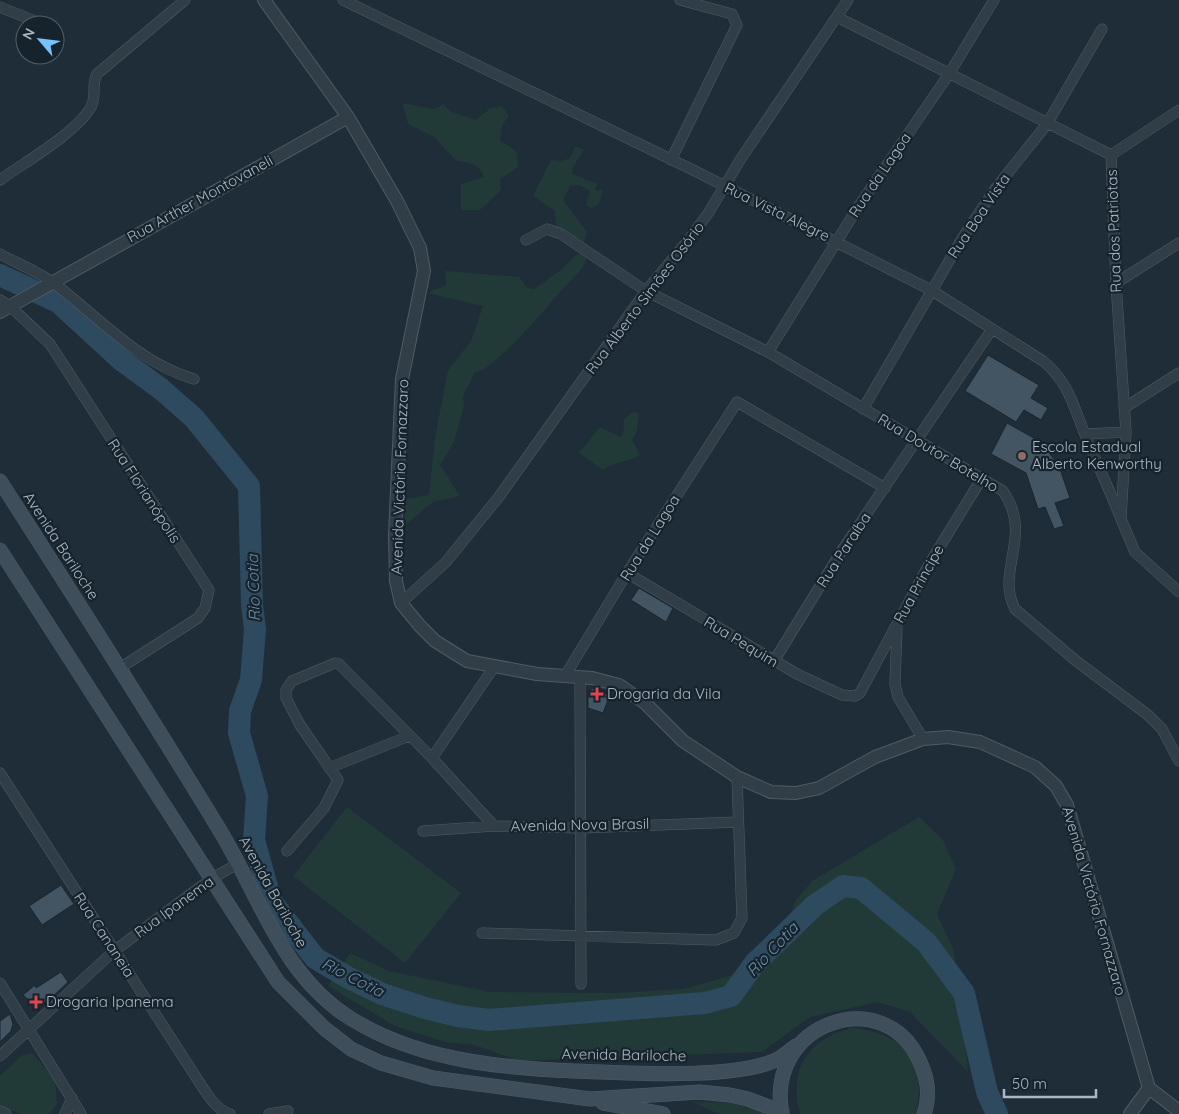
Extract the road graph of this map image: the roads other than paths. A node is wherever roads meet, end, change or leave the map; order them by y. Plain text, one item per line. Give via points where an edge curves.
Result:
1 (184, 0) edge
2 (264, 0) edge
3 (343, 0) edge
4 (680, 0) edge
5 (848, 0) edge
6 (994, 0) edge
7 (0, 8) edge
8 (19, 15) edge
9 (837, 18) junction
10 (1102, 29) dead end
11 (949, 74) junction
12 (1179, 110) edge
13 (348, 117) junction
14 (1047, 124) junction
15 (1111, 155) junction
16 (671, 160) junction
17 (0, 180) edge
18 (724, 187) junction
19 (526, 240) dead end
20 (838, 242) junction
21 (1179, 243) edge
22 (0, 254) edge
23 (50, 283) junction
24 (1116, 284) junction
25 (931, 290) junction
26 (646, 291) junction
27 (3, 306) edge
28 (992, 329) junction
29 (768, 352) junction
30 (1179, 373) edge
31 (194, 379) dead end
32 (1124, 408) junction
33 (863, 409) junction
34 (1126, 432) junction
35 (1085, 434) junction
36 (918, 440) junction
37 (982, 478) junction
38 (0, 481) edge
39 (885, 488) junction
40 (1121, 519) junction
41 (0, 550) edge
42 (627, 574) junction
43 (1179, 592) edge
44 (401, 603) junction
45 (897, 624) junction
46 (774, 661) junction
47 (494, 667) junction
48 (120, 668) junction
49 (565, 676) junction
50 (580, 677) junction
51 (860, 693) joint
52 (409, 736) junction
53 (923, 739) junction
54 (432, 758) junction
55 (1179, 761) edge
56 (329, 768) junction
57 (0, 773) edge
58 (737, 777) junction
59 (737, 822) junction
60 (494, 826) junction
61 (581, 828) junction
62 (423, 831) dead end
63 (287, 851) dead end
64 (239, 863) junction
65 (211, 879) junction
66 (482, 933) dead end
67 (581, 937) junction
68 (114, 951) junction
69 (0, 983) edge
70 (581, 984) dead end
71 (30, 1029) junction
72 (796, 1046) junction
73 (0, 1056) edge
74 (1149, 1088) junction
75 (72, 1098) junction
76 (590, 1099) junction
77 (0, 1111) edge
78 (288, 1111) dead end
79 (1179, 1112) edge
80 (782, 1113) edge
81 (6, 1114) edge
82 (65, 1114) edge
83 (81, 1114) edge
84 (230, 1114) edge
85 (269, 1114) edge
86 (663, 1114) edge
87 (924, 1114) edge
88 (1130, 1114) edge

1 - 17 street via 97,74 94,100 82,118
2 - 13 street, Avenida Victório Fornazzaro
3 - 16 street, Rua Vista Alegre
4 - 16 street via 732,14 736,18 736,29
5 - 9 street, Rua Alberto Simões Osório
6 - 11 street, Rua da Lagoa
7 - 8 street
9 - 11 street, Rua dos Patriotas
9 - 18 street, Rua Alberto Simões Osório
10 - 14 street, Rua Boa Vista
11 - 14 street, Rua dos Patriotas
11 - 20 street, Rua da Lagoa via 858,207
12 - 15 street
13 - 23 street, Rua Arther Montovaneli
13 - 44 street, Avenida Victório Fornazzaro via 413,232 424,271 402,379 395,535 396,581
14 - 15 street, Rua dos Patriotas
14 - 25 street, Rua Boa Vista via 995,189
15 - 24 street, Rua dos Patriotas
16 - 18 street, Rua Vista Alegre
18 - 20 street, Rua Vista Alegre
18 - 26 street, Rua Alberto Simões Osório via 690,238
19 - 26 street, Rua Doutor Botelho via 548,230 554,231
20 - 25 street, Rua Vista Alegre
20 - 29 street, Rua da Lagoa
21 - 24 street
22 - 23 street
23 - 27 street, Rua Arther Montovaneli
23 - 31 street via 136,349
24 - 32 street, Rua dos Patriotas
25 - 28 street, Rua Vista Alegre
25 - 33 street, Rua Boa Vista
26 - 29 street, Rua Doutor Botelho
26 - 44 street, Rua Alberto Simões Osório via 489,511 446,562
27 - 48 street, Rua Florianópolis via 50,344 209,590 205,608 198,618
28 - 35 street, Rua Vista Alegre via 1054,369 1068,390
28 - 36 street, Rua Paraíba
29 - 33 street, Rua Doutor Botelho
30 - 32 street
32 - 34 street, Rua dos Patriotas
33 - 36 street, Rua Doutor Botelho
34 - 35 street
34 - 40 street, Rua dos Patriotas
35 - 40 street, Rua Vista Alegre
36 - 37 street, Rua Doutor Botelho
36 - 39 street, Rua Paraíba
37 - 45 street, Rua Principe
37 - 55 street, Rua Doutor Botelho via 1003,491 1015,516 1016,535 1009,583 1009,598 1015,609 1148,715 1162,729
38 - 48 main road, Avenida Bariloche
39 - 42 street, Rua da Lagoa via 737,402
39 - 46 street, Rua Paraíba via 844,547
40 - 43 street, Rua dos Patriotas via 1135,552
41 - 65 main road
42 - 46 street, Rua Pequim
42 - 49 street, Rua da Lagoa
44 - 47 street, Avenida Victório Fornazzaro via 420,626 451,652 467,661
45 - 51 street, Rua Principe
45 - 53 street via 895,684 898,698
46 - 51 street, Rua Pequim via 842,695
47 - 49 street, Avenida Victório Fornazzaro
47 - 54 street
48 - 64 main road, Avenida Bariloche
49 - 50 street, Avenida Victório Fornazzaro
50 - 58 street, Avenida Victório Fornazzaro via 619,685 645,703 683,741
50 - 61 street
52 - 54 street
52 - 56 street
52 - 56 street via 335,663 292,681 286,690 290,707
53 - 58 street, Avenida Victório Fornazzaro via 875,757 819,788 796,793 771,792
53 - 74 street, Avenida Victório Fornazzaro via 948,737 980,742 1035,767 1056,786 1068,805
54 - 60 street
56 - 63 street via 338,780 324,808
57 - 68 street, Rua Cananeia
58 - 59 street
59 - 61 street, Avenida Nova Brasil
59 - 67 street via 742,918 734,933 716,940
60 - 61 street, Avenida Nova Brasil
60 - 62 street, Avenida Nova Brasil
61 - 67 street
64 - 65 street, Rua Ipanema
64 - 72 main road, Avenida Bariloche via 275,936 305,979 325,1001 394,1042 447,1056 521,1069 628,1073 748,1067 777,1059
65 - 68 street, Rua Ipanema
65 - 76 main road via 278,982 317,1022 351,1049 382,1063 434,1078
66 - 67 street
67 - 70 street
68 - 71 street, Rua Ipanema
68 - 84 street, Rua Cananeia via 213,1102
69 - 71 street
71 - 73 street, Rua Ipanema
71 - 75 street
72 - 80 main road via 785,1067 780,1090
72 - 87 main road, Avenida Bariloche via 817,1029 842,1020 877,1022 893,1030 918,1055 925,1072 928,1089
74 - 79 street
74 - 88 street
75 - 82 street
75 - 83 street
76 - 80 main road via 699,1092 748,1099
76 - 86 main road via 625,1109
77 - 81 street
78 - 85 street

